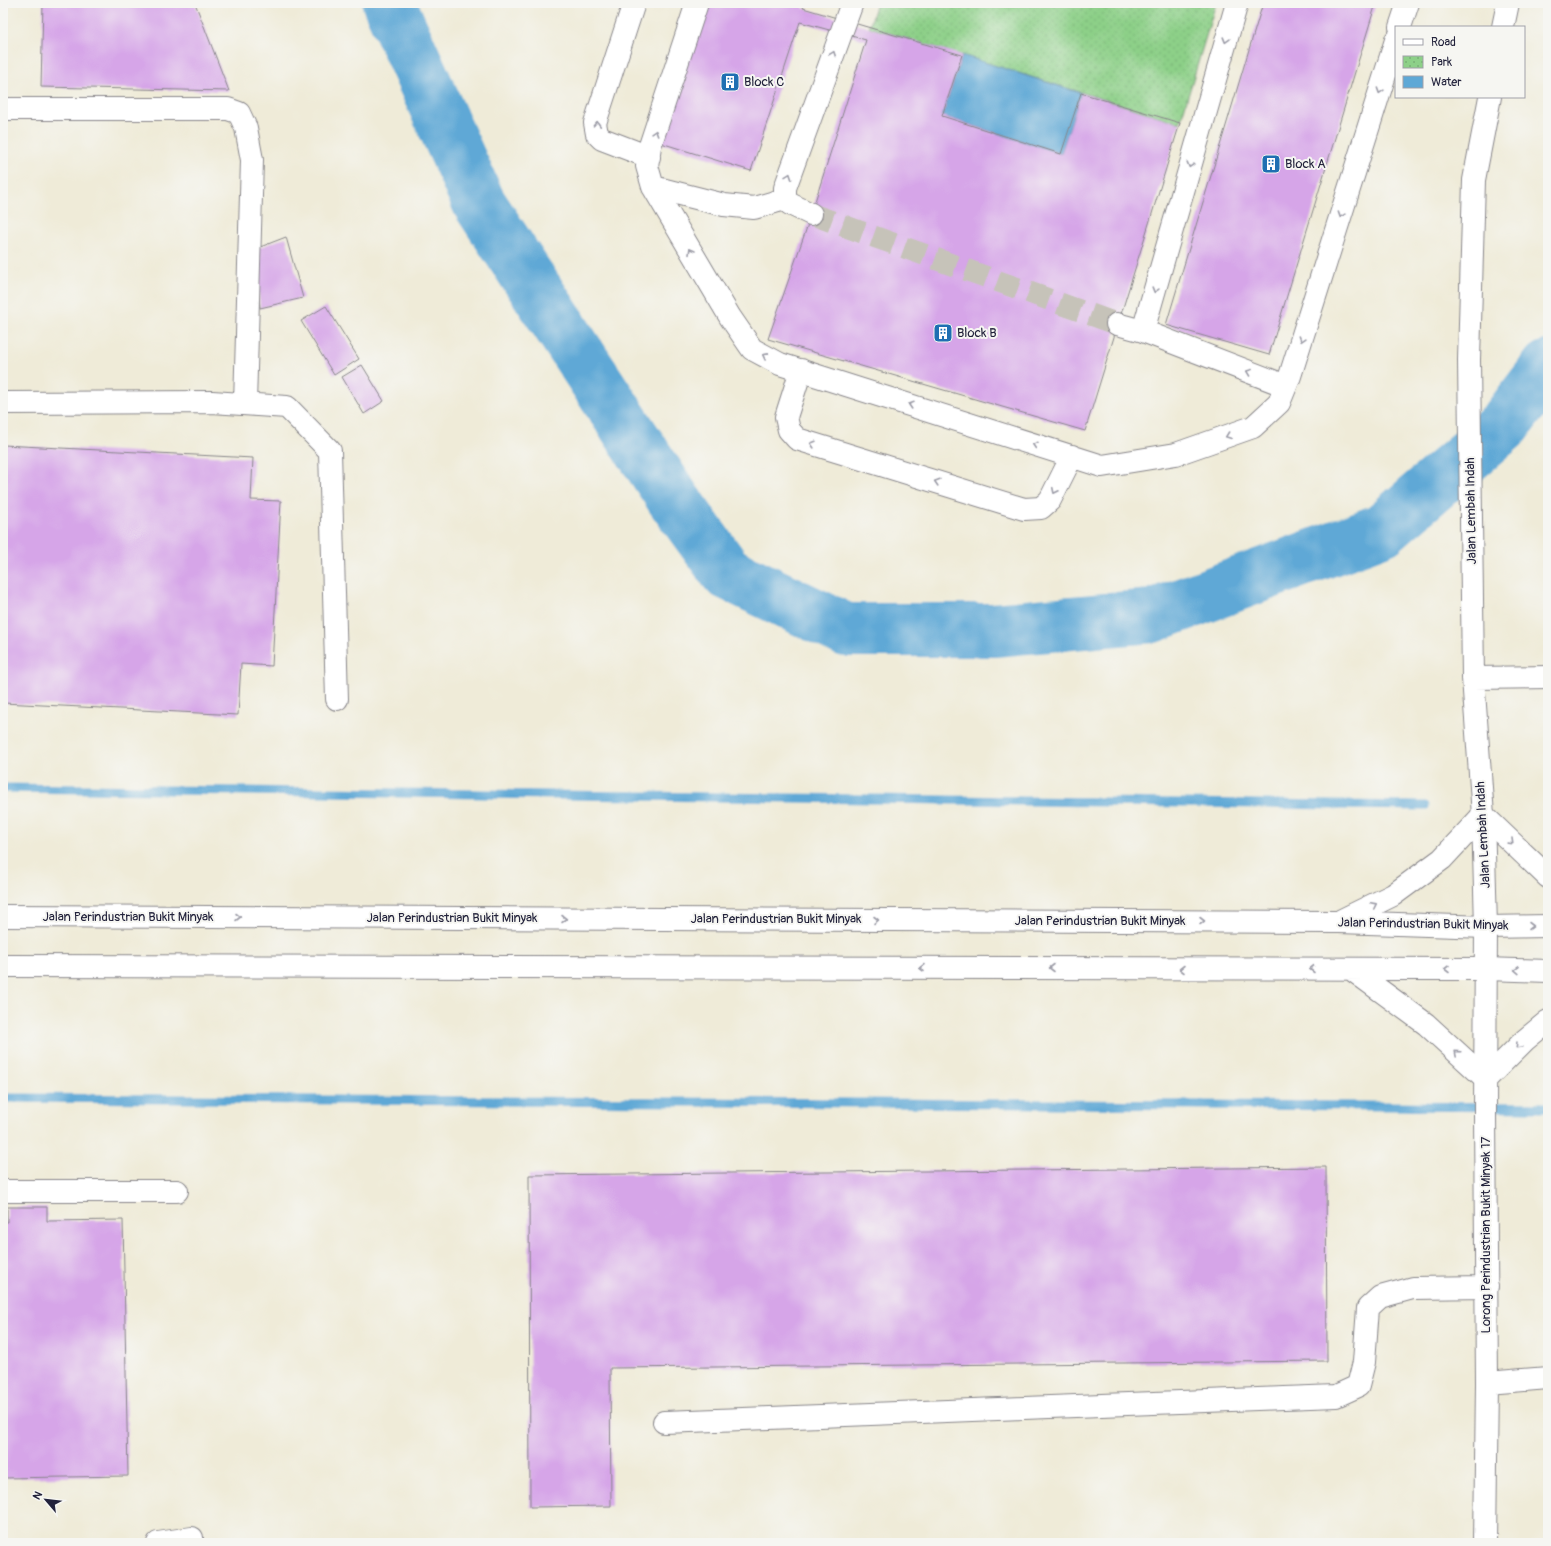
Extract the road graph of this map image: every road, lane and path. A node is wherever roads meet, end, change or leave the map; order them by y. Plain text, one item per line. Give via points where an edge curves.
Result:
1 (634, 3) edge
2 (697, 3) edge
3 (852, 3) edge
4 (1237, 3) edge
5 (1408, 3) edge
6 (1508, 3) edge
7 (1400, 26) edge
8 (1503, 26) edge
9 (1395, 43) edge
10 (1490, 98) edge
11 (3, 109) edge
12 (649, 157) junction
13 (653, 187) junction
14 (785, 199) junction
15 (811, 214) tunnel mouth
16 (1117, 324) tunnel mouth
17 (1143, 332) junction
18 (801, 370) junction
19 (1286, 386) junction
20 (3, 402) edge
21 (244, 404) junction
22 (1072, 456) junction
23 (1548, 677) edge
24 (1474, 678) junction
25 (337, 699) dead end
26 (1483, 815) junction
27 (1548, 877) edge
28 (3, 916) edge
29 (1340, 922) junction
30 (1548, 926) edge
31 (1486, 927) junction
32 (3, 966) edge
33 (1351, 969) junction
34 (1486, 969) junction
35 (1548, 971) edge
36 (1548, 1021) edge
37 (1486, 1079) junction
38 (3, 1191) edge
39 (177, 1191) dead end
40 (1487, 1287) junction
41 (1548, 1378) edge
42 (1487, 1383) junction
43 (664, 1422) dead end
44 (192, 1538) dead end
45 (158, 1543) edge
46 (1485, 1543) edge

12 -> 1 main road via 602,139 597,134 595,123
12 -> 2 main road via 650,146
14 -> 3 main road via 785,188
4 -> 17 main road
5 - 7 main road
6 - 8 main road
9 -> 19 main road
10 - 24 main road, Jalan Lembah Indah via 1474,180 1469,360
11 - 21 main road via 228,109 239,113 246,128 252,160
12 - 13 main road via 647,166
13 - 14 main road via 724,205 754,208
18 -> 13 main road via 780,364 752,349 730,317
14 - 15 main road
16 - 17 main road
19 -> 17 main road
22 -> 18 main road
22 -> 18 main road via 1050,500 1041,508 1024,509 797,439 789,430 786,417
19 -> 22 main road via 1279,403 1253,427 1176,454 1102,466
20 - 21 main road
21 - 25 main road via 287,407 330,451
23 - 24 main road
24 - 26 main road, Jalan Lembah Indah
26 -> 27 main road
29 -> 26 main road via 1394,895 1442,859
26 - 31 main road, Jalan Lembah Indah
28 -> 29 main road, Jalan Perindustrian Bukit Minyak
29 - 31 main road, Jalan Perindustrian Bukit Minyak
31 -> 30 main road, Jalan Perindustrian Bukit Minyak
31 - 34 main road, Lorong Perindustrian Bukit Minyak 17
33 -> 32 main road
34 -> 33 main road
37 -> 33 main road via 1426,1024
35 -> 34 main road
34 - 37 main road, Lorong Perindustrian Bukit Minyak 17
36 -> 37 main road
37 - 40 main road, Lorong Perindustrian Bukit Minyak 17
38 - 39 main road
40 - 42 main road, Lorong Perindustrian Bukit Minyak 17
40 - 43 main road via 1413,1288 1380,1297 1368,1308 1364,1362 1358,1386 1336,1396
41 - 42 main road
42 - 46 main road, Lorong Perindustrian Bukit Minyak 17
44 - 45 main road

